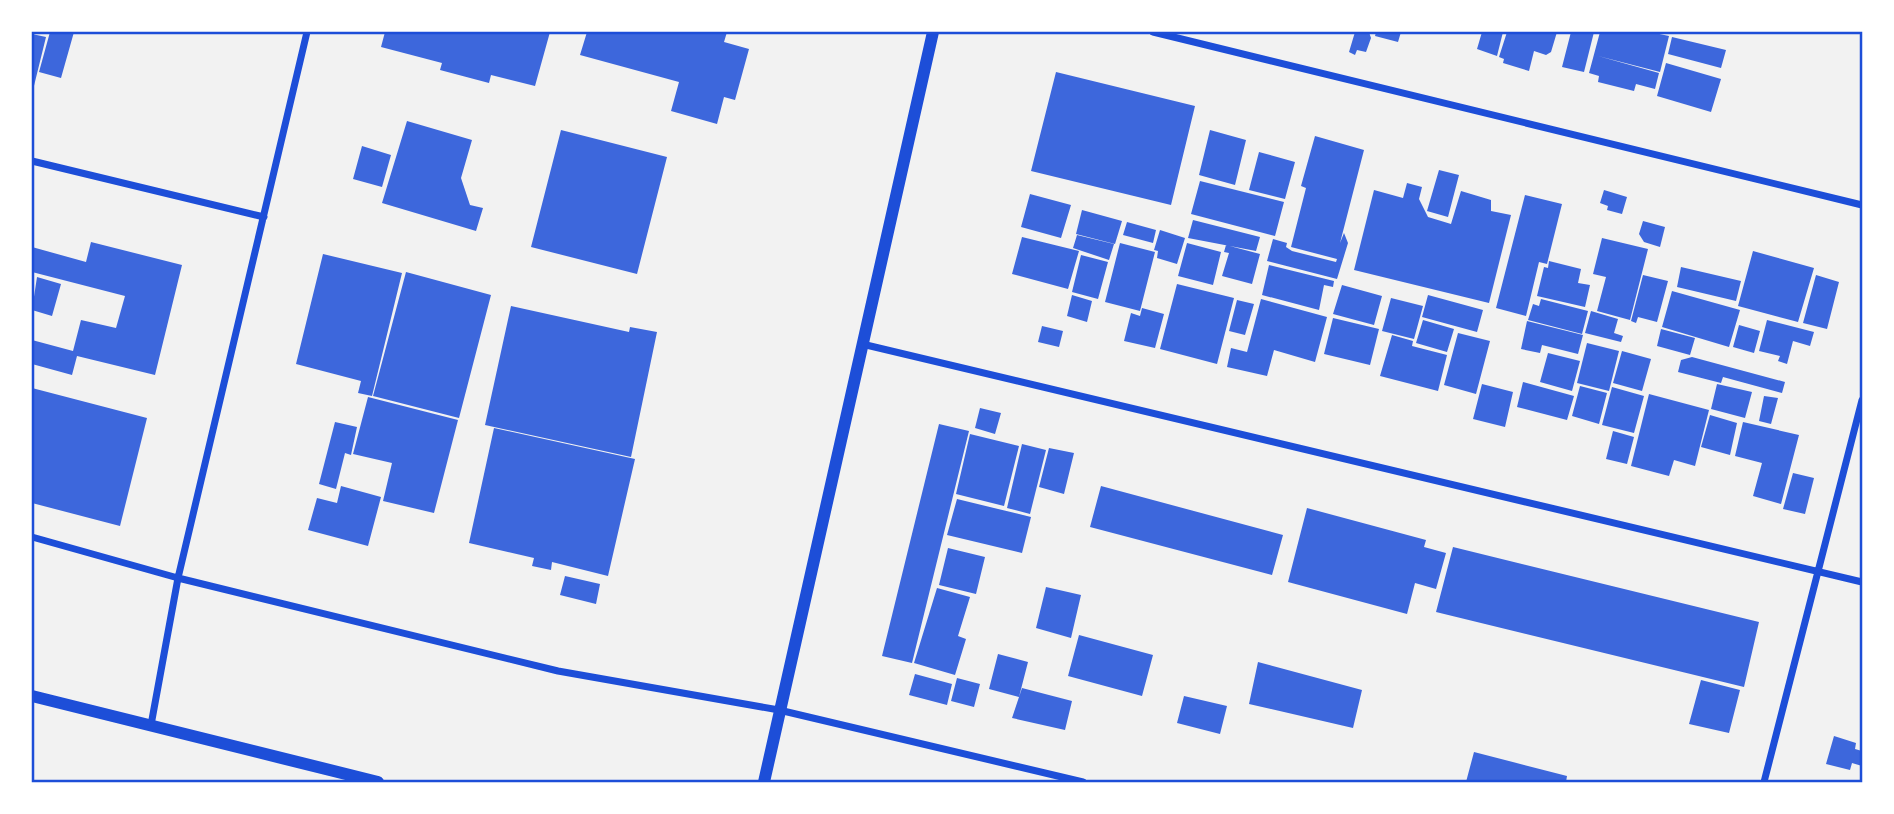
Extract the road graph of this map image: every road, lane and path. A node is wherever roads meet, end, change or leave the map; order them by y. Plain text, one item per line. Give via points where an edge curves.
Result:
1 (307, 32) edge
2 (933, 32) edge
3 (1153, 32) edge
4 (32, 161) edge
5 (1863, 205) edge
6 (264, 217) junction
7 (861, 344) junction
8 (1863, 400) edge
9 (32, 537) edge
10 (1819, 571) junction
11 (178, 578) junction
12 (1863, 582) edge
13 (32, 696) edge
14 (779, 710) junction
15 (151, 725) junction
16 (377, 782) edge
17 (764, 782) edge
18 (1083, 782) edge
19 (1764, 782) edge

1 - 6 street
2 - 7 street
3 - 5 street
4 - 6 street
6 - 11 street
7 - 10 street
7 - 14 street
8 - 10 street
9 - 11 street
10 - 12 street
10 - 19 street
11 - 14 street via 558,671
11 - 15 street
13 - 15 street
14 - 17 street
14 - 18 street
15 - 16 street

